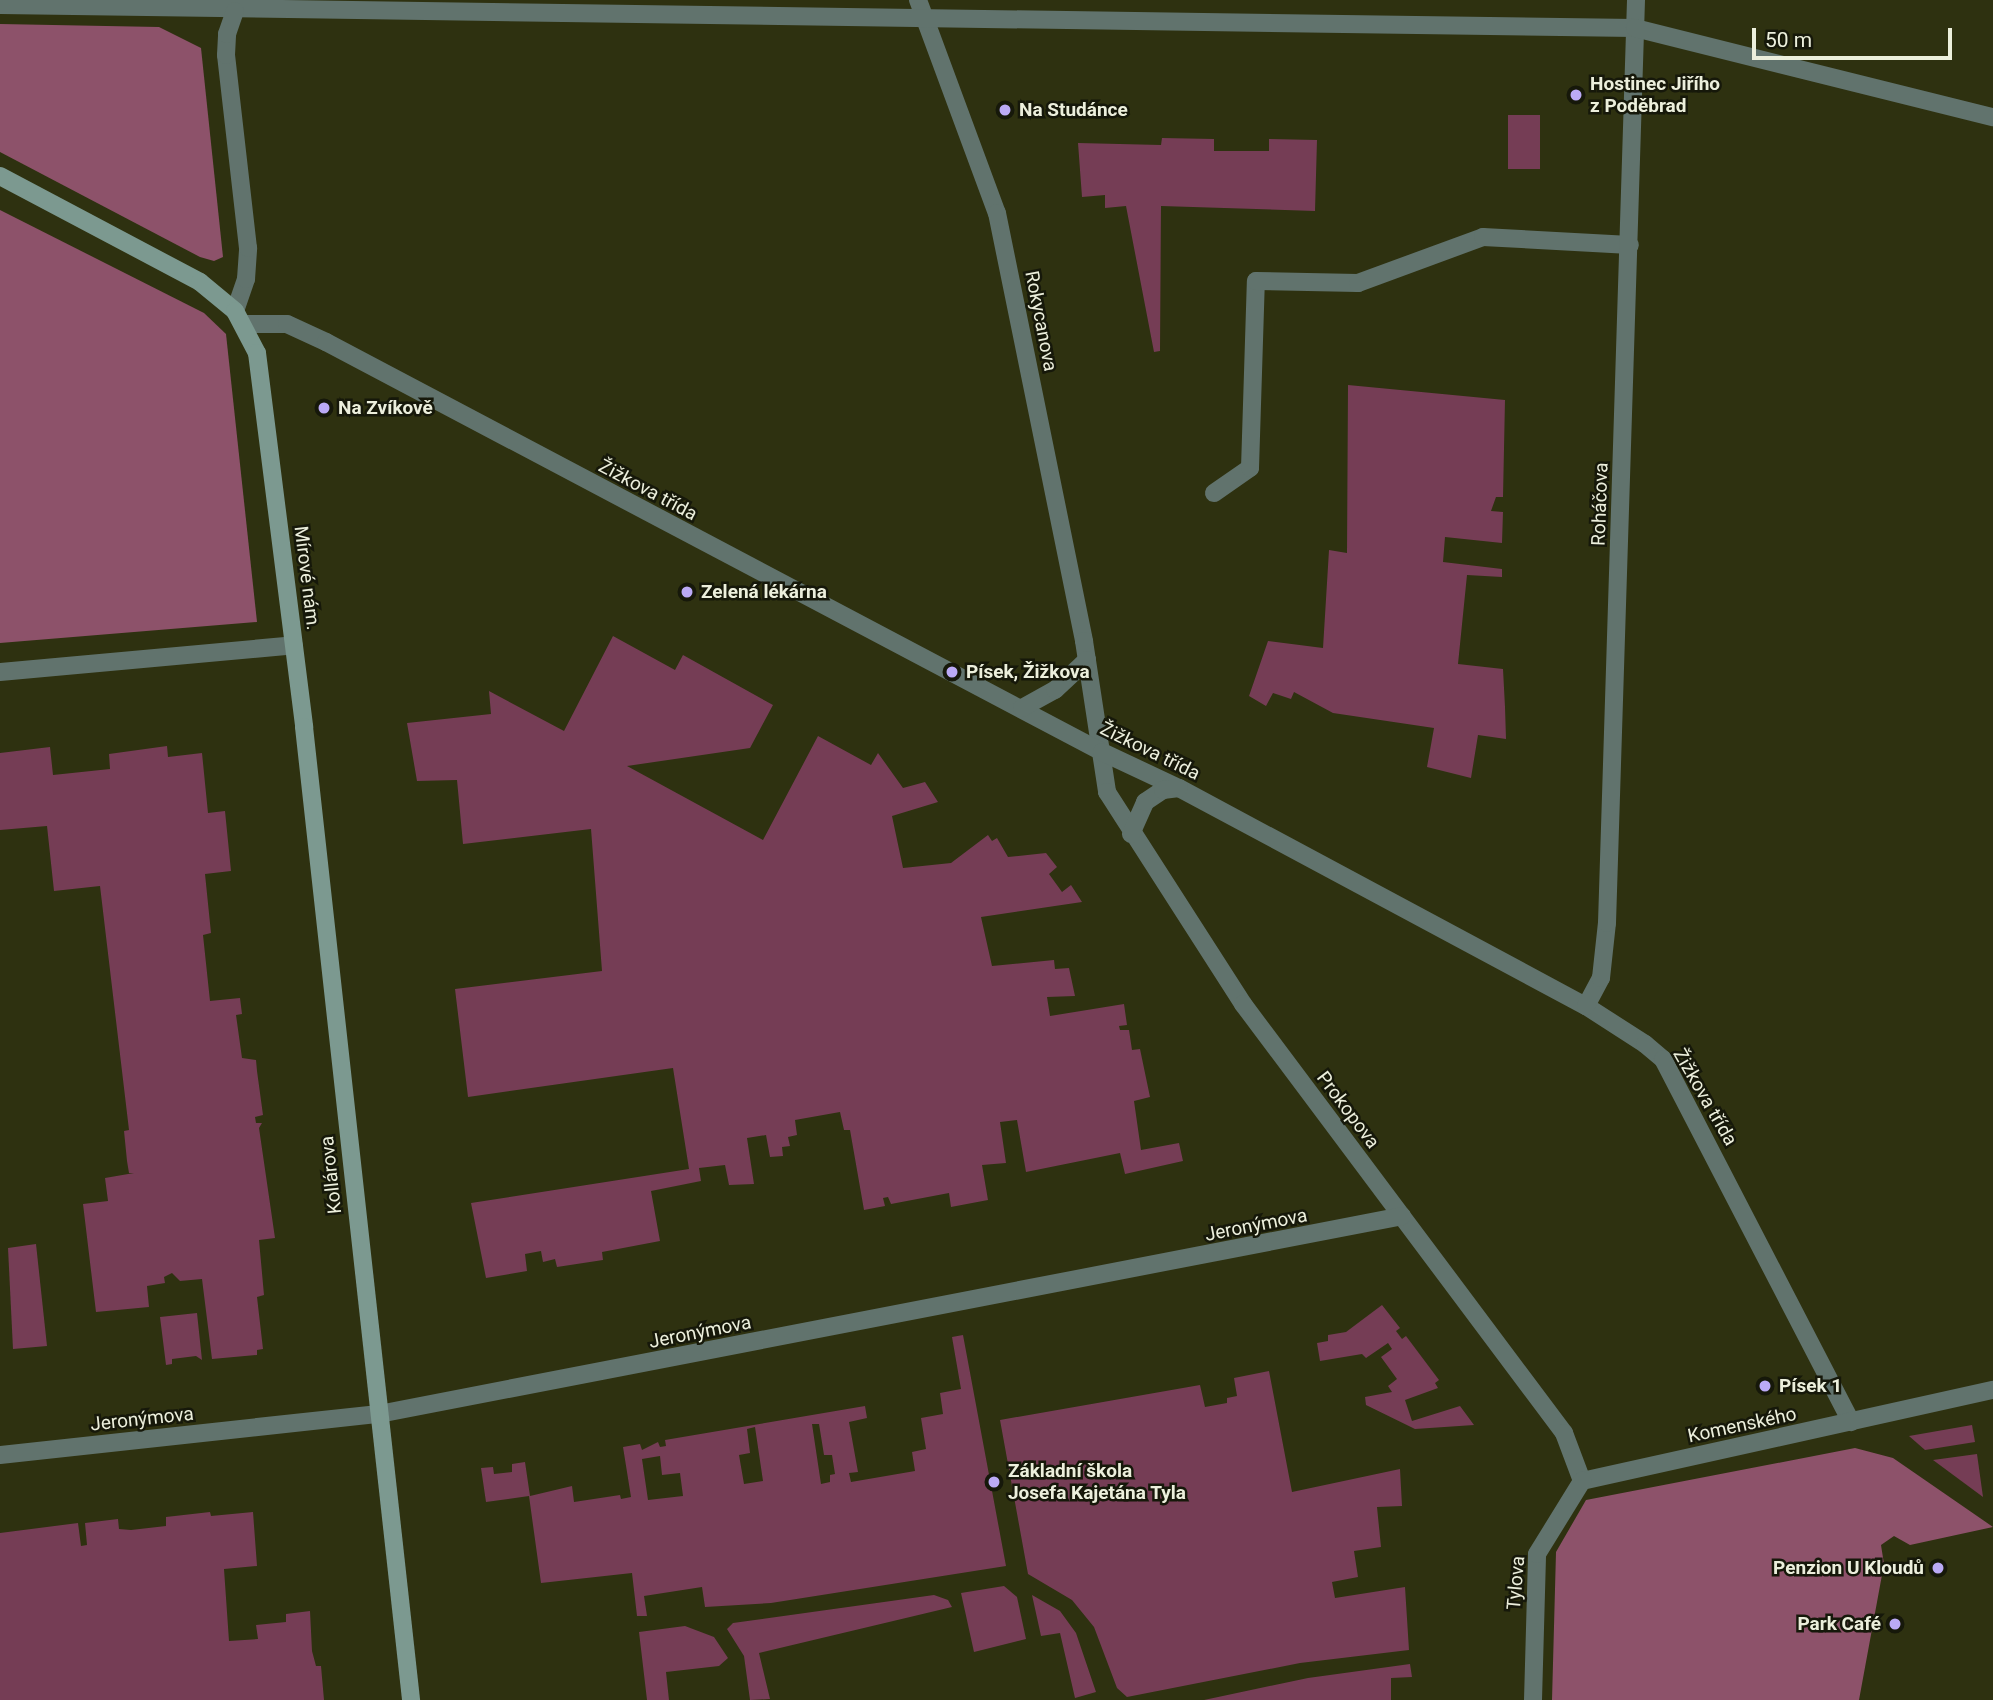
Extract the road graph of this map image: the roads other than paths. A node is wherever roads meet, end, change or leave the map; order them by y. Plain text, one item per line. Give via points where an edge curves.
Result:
1 (918, 0) edge
2 (1636, 0) edge
3 (0, 5) edge
4 (235, 11) junction
5 (924, 19) junction
6 (1635, 28) junction
7 (1993, 117) edge
8 (0, 176) edge
9 (1630, 245) junction
10 (239, 317) junction
11 (1214, 493) dead end
12 (295, 645) junction
13 (1087, 660) junction
14 (0, 672) edge
15 (1022, 708) junction
16 (1102, 752) junction
17 (1179, 788) junction
18 (1130, 834) junction
19 (1586, 1006) junction
20 (1402, 1216) junction
21 (1993, 1390) edge
22 (379, 1414) junction
23 (1851, 1422) junction
24 (0, 1455) edge
25 (1582, 1481) junction
26 (411, 1700) edge
27 (1533, 1700) edge

1 - 5 street, Rokycanova
2 - 6 street, Roháčova
3 - 4 street
4 - 5 street
4 - 10 street via 226,55 248,260
5 - 6 street
5 - 13 street, Rokycanova via 998,213
6 - 7 street
6 - 9 street, Roháčova
8 - 10 main road via 187,273
9 - 11 street via 1483,237 1359,283 1256,281 1250,468
9 - 19 street, Roháčova via 1607,923 1601,978
10 - 12 main road, Mírové nám. via 261,370
10 - 15 street, Žižkova třída via 299,328
12 - 14 street, Mírové nám.
12 - 22 main road, Kollárova
13 - 15 street via 1055,690
13 - 16 street, Rokycanova
15 - 16 street, Žižkova třída
16 - 17 street, Žižkova třída
16 - 18 street, Prokopova via 1107,792
17 - 18 street via 1164,790 1145,802
17 - 19 street, Žižkova třída
18 - 20 street, Prokopova via 1243,1004
19 - 23 street, Žižkova třída via 1663,1059
20 - 22 street, Jeronýmova
20 - 25 street, Prokopova via 1564,1433
21 - 23 street, Komenského
22 - 24 street, Jeronýmova
22 - 26 main road, Kollárova
23 - 25 street, Komenského
25 - 27 street, Tylova via 1536,1555

